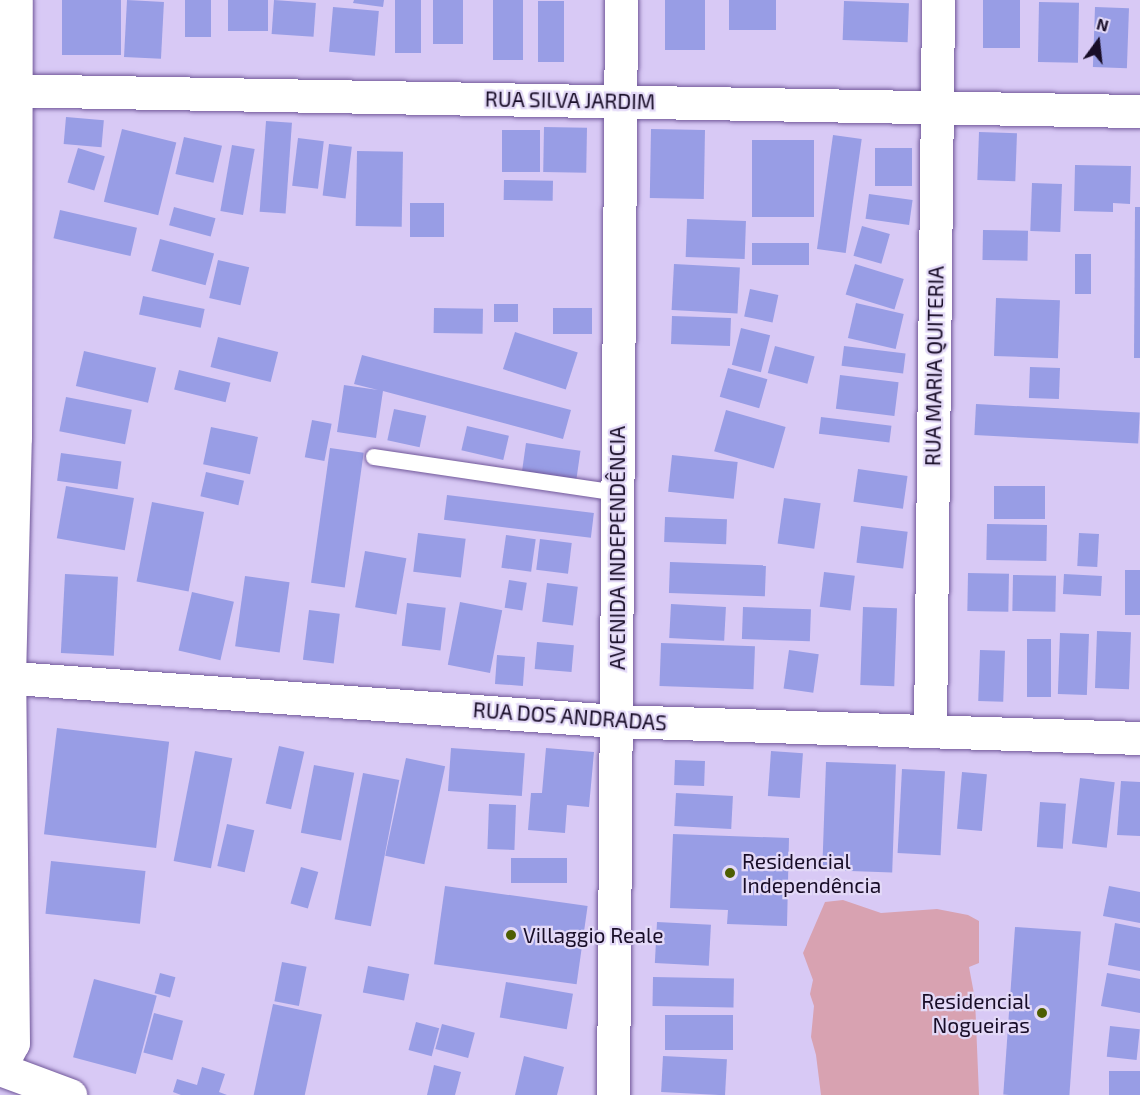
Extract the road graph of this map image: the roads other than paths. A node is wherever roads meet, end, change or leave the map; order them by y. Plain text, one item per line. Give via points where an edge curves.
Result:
1 (16, 0) edge
2 (621, 0) edge
3 (938, 0) edge
4 (7, 90) edge
5 (620, 101) junction
6 (937, 108) junction
7 (1140, 111) edge
8 (374, 457) dead end
9 (617, 493) junction
10 (4, 677) edge
11 (616, 721) junction
12 (930, 731) junction
13 (1140, 738) edge
14 (0, 1068) edge
15 (70, 1095) edge
16 (613, 1095) edge

1 - 4 street
2 - 5 street, AVENIDA INDEPENDÊNCIA
3 - 6 street, RUA MARIA QUITERIA
4 - 5 street, RUA SILVA JARDIM
4 - 10 street via 15,438
5 - 6 street, RUA SILVA JARDIM
5 - 9 street, AVENIDA INDEPENDÊNCIA
6 - 7 street, RUA SILVA JARDIM
6 - 12 street, RUA MARIA QUITERIA
8 - 9 lane
9 - 11 street, AVENIDA INDEPENDÊNCIA
10 - 11 street, RUA DOS ANDRADAS
10 - 14 street via 13,1043
11 - 12 street, RUA DOS ANDRADAS
11 - 16 street, AVENIDA INDEPENDÊNCIA
12 - 13 street, RUA DOS ANDRADAS
14 - 15 street

